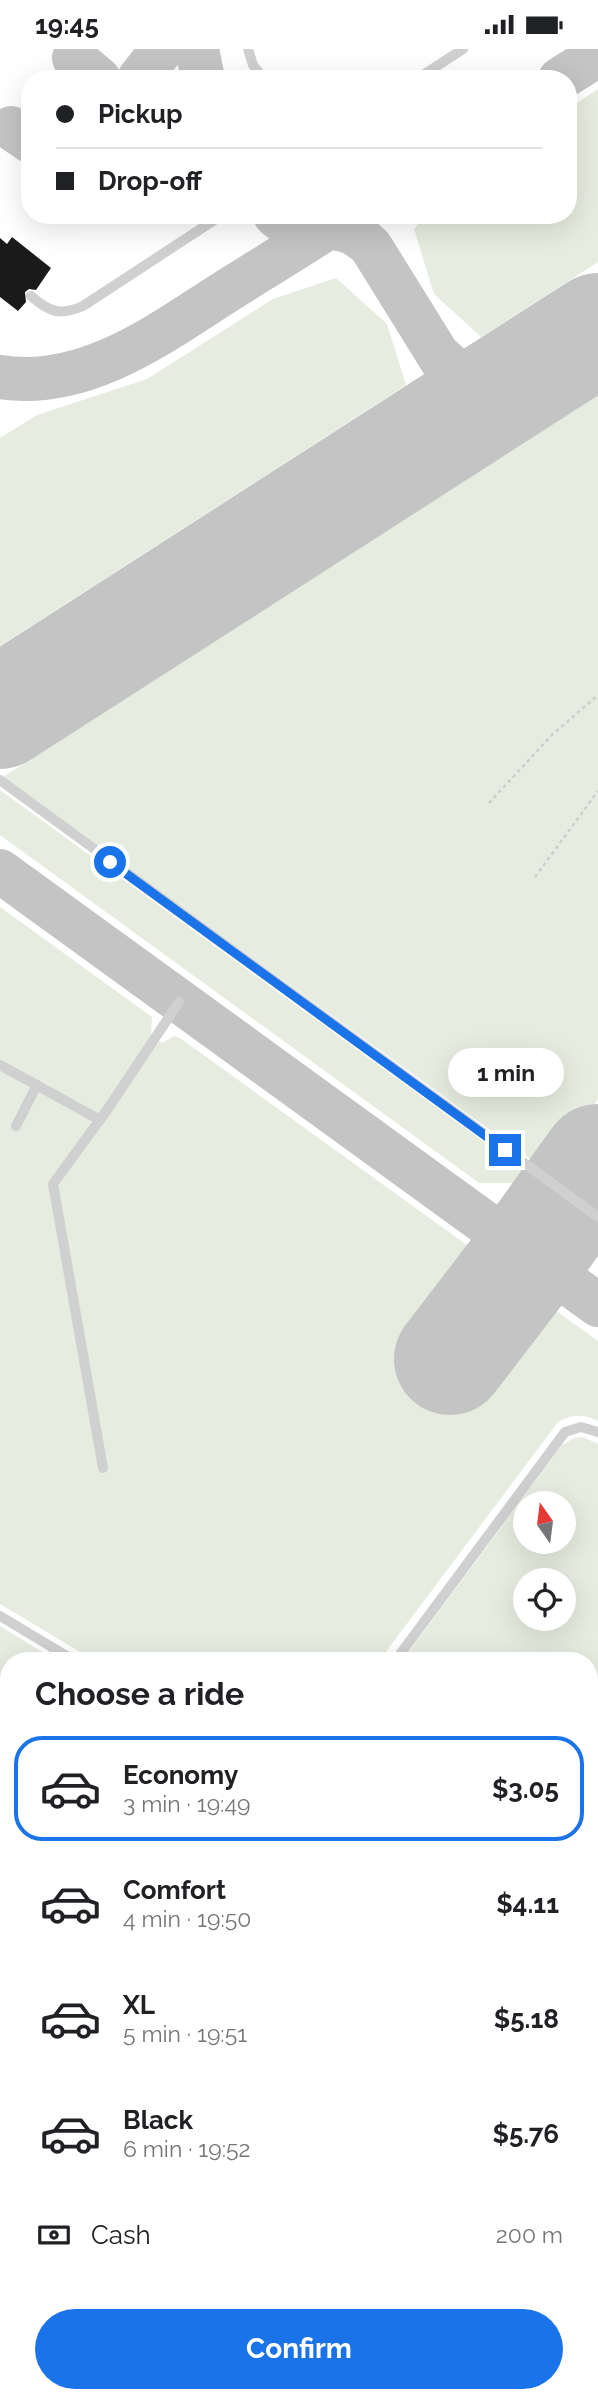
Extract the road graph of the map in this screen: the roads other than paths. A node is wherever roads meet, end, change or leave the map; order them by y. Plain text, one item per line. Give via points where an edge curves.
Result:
1 (248, 49) edge
2 (463, 49) edge
3 (257, 70) edge
4 (430, 70) edge
5 (208, 224) edge
6 (31, 296) dead end
7 (0, 780) edge
8 (179, 1002) dead end
9 (0, 1065) edge
10 (37, 1085) junction
11 (100, 1120) junction
12 (16, 1126) dead end
13 (598, 1217) edge
14 (598, 1433) edge
15 (103, 1468) dead end
16 (0, 1616) edge
17 (60, 1652) edge
18 (401, 1652) edge

1 - 3 lane
2 - 4 lane
5 - 6 lane via 68,313 46,310
7 - 13 lane
8 - 11 lane
9 - 10 lane
10 - 11 lane
10 - 12 lane
11 - 15 lane via 52,1184
14 - 18 lane via 581,1427 565,1432
16 - 17 lane

